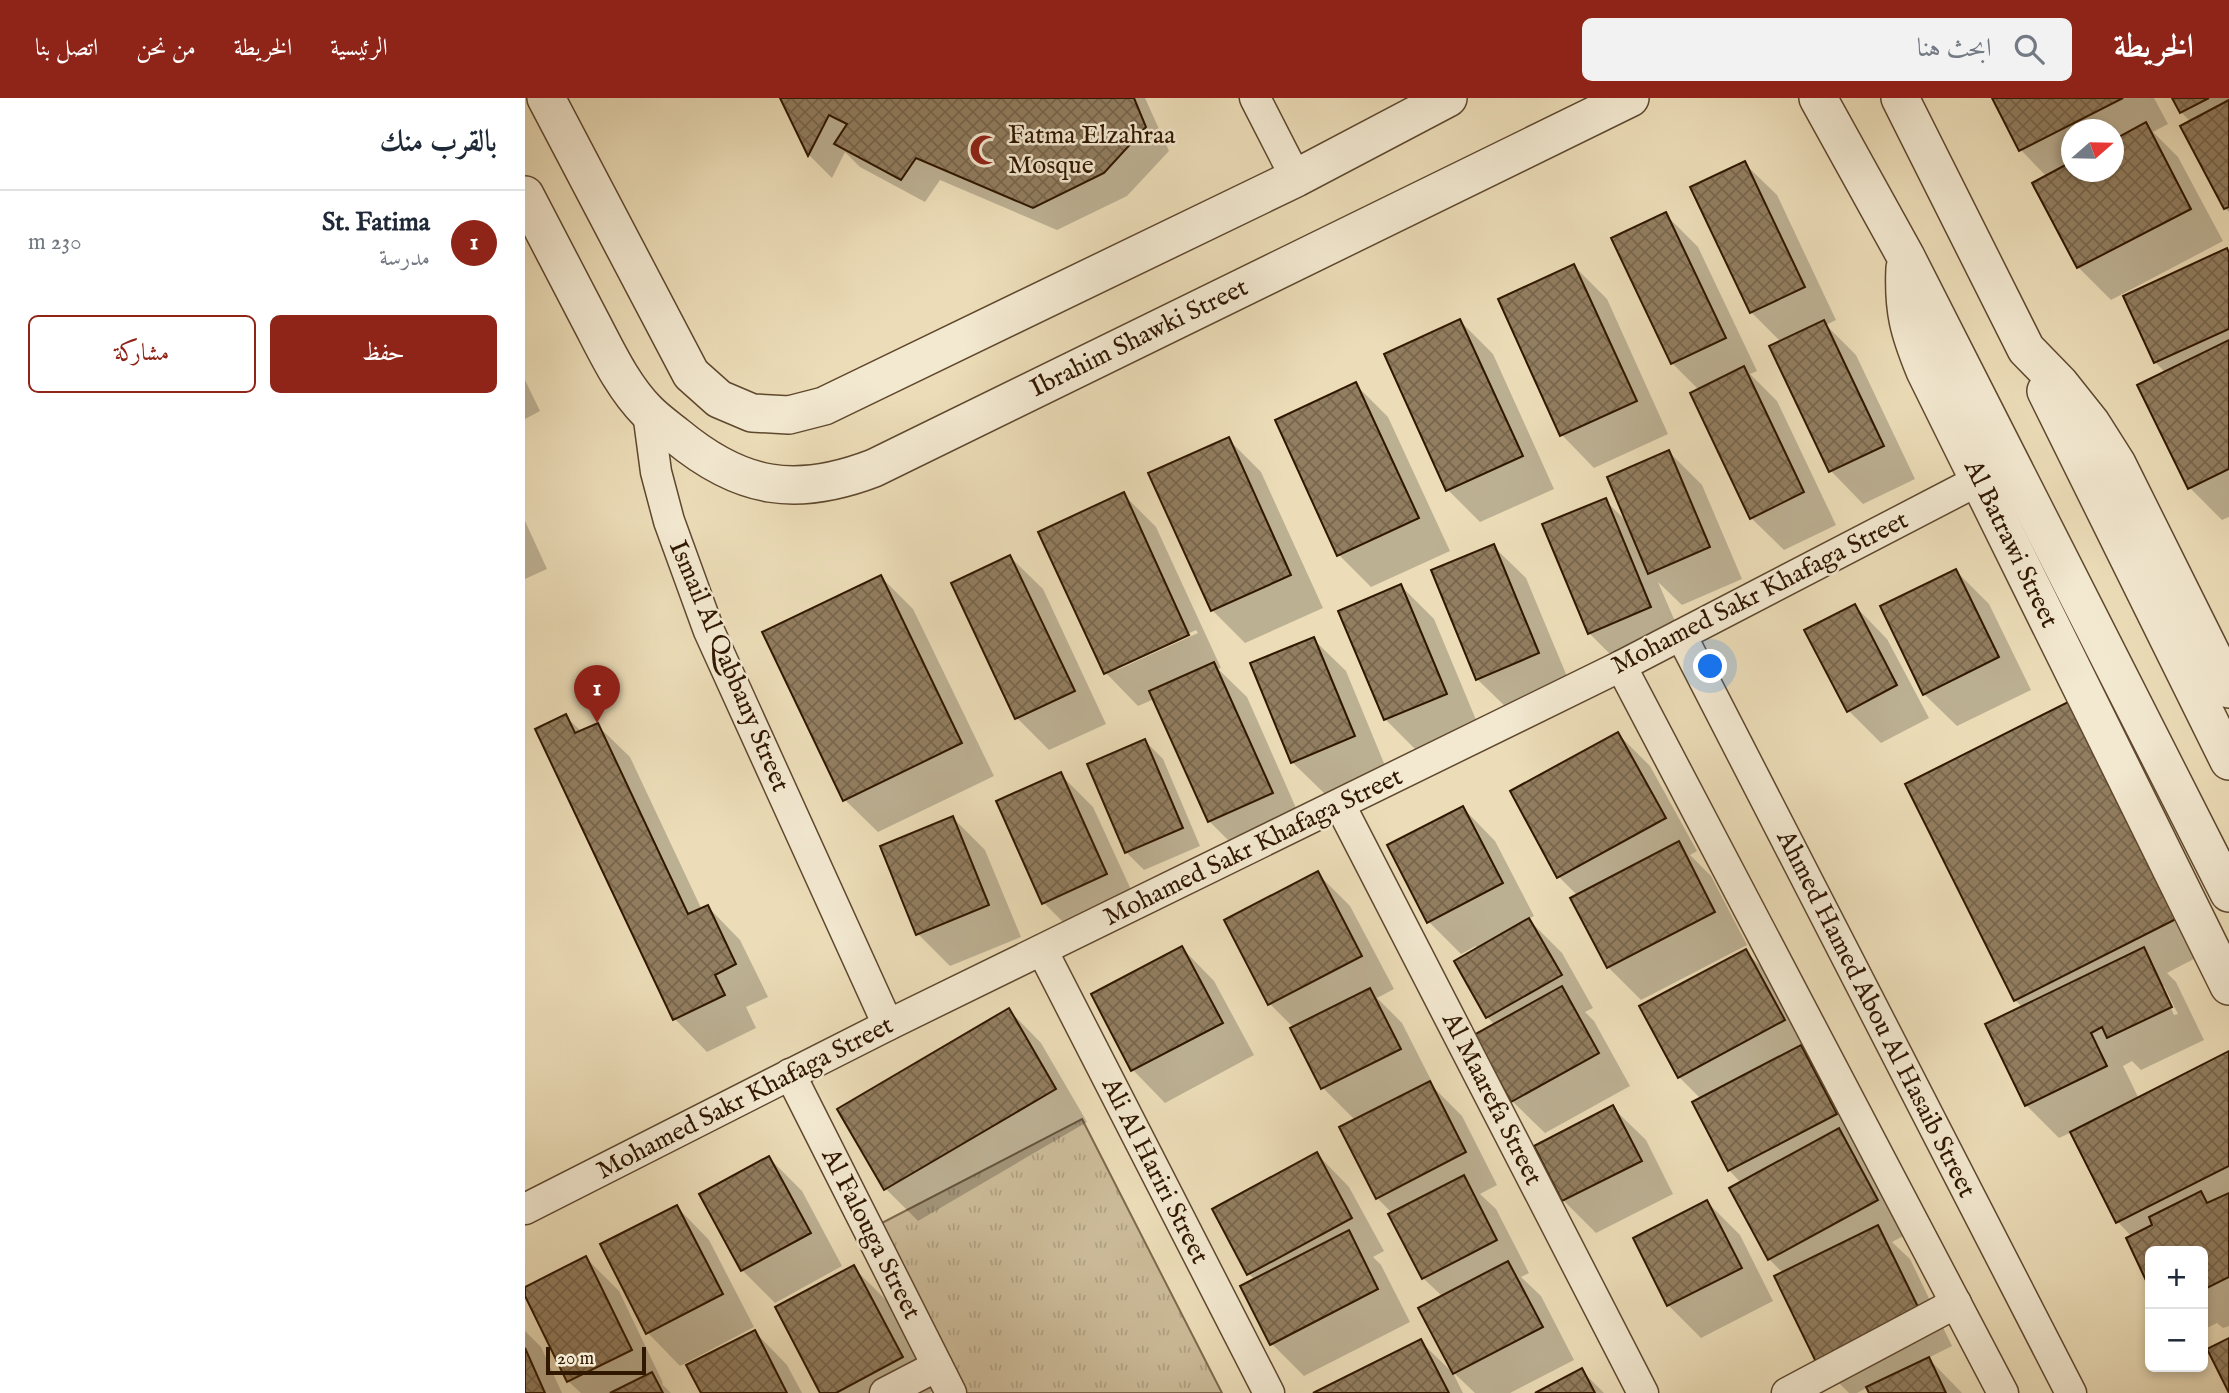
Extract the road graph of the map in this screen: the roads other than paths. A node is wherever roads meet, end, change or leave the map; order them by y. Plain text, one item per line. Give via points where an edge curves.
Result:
1 (546, 98) edge
2 (1255, 98) edge
3 (1448, 98) edge
4 (1630, 98) edge
5 (1818, 98) edge
6 (1900, 98) edge
7 (1296, 178) junction
8 (525, 195) edge
9 (1906, 257) junction
10 (2026, 349) junction
11 (647, 412) junction
12 (1979, 480) junction
13 (1681, 635) junction
14 (1621, 666) junction
15 (2228, 684) edge
16 (2229, 761) edge
17 (1340, 805) junction
18 (2229, 893) edge
19 (1042, 950) junction
20 (2229, 986) edge
21 (888, 1025) junction
22 (790, 1074) junction
23 (525, 1209) edge
24 (1956, 1303) junction
25 (937, 1366) junction
26 (885, 1393) edge
27 (951, 1393) edge
28 (1269, 1393) edge
29 (1643, 1393) edge
30 (1787, 1393) edge
31 (2003, 1393) edge
32 (2071, 1393) edge

1 - 7 street via 691,374 719,399 752,413 789,415 824,406
2 - 7 street
3 - 7 street
4 - 11 street, Ibrahim Shawki Street via 848,478 793,486 738,475 713,463
5 - 9 street
6 - 10 street
8 - 11 street, Ismail Al Qabbany Street via 608,354
9 - 12 street, Al Batrawi Street via 1904,296 1910,335
9 - 18 street
10 - 15 street via 2091,423 2117,464
10 - 16 street
11 - 21 street, Ismail Al Qabbany Street via 669,521 709,631
12 - 13 street, Mohamed Sakr Khafaga Street
12 - 20 street, Al Batrawi Street
13 - 14 street, Mohamed Sakr Khafaga Street
13 - 32 street, Ahmed Hamed Abou Al Hasaib Street
14 - 17 street, Mohamed Sakr Khafaga Street
14 - 24 street
17 - 19 street, Mohamed Sakr Khafaga Street
17 - 29 street, Al Maarefa Street
19 - 21 street, Mohamed Sakr Khafaga Street
19 - 28 street, Ali Al Hariri Street
21 - 22 street, Mohamed Sakr Khafaga Street
22 - 23 street, Mohamed Sakr Khafaga Street
22 - 25 street, Al Falouga Street
24 - 30 street
24 - 31 street
25 - 26 street
25 - 27 street, Al Falouga Street

